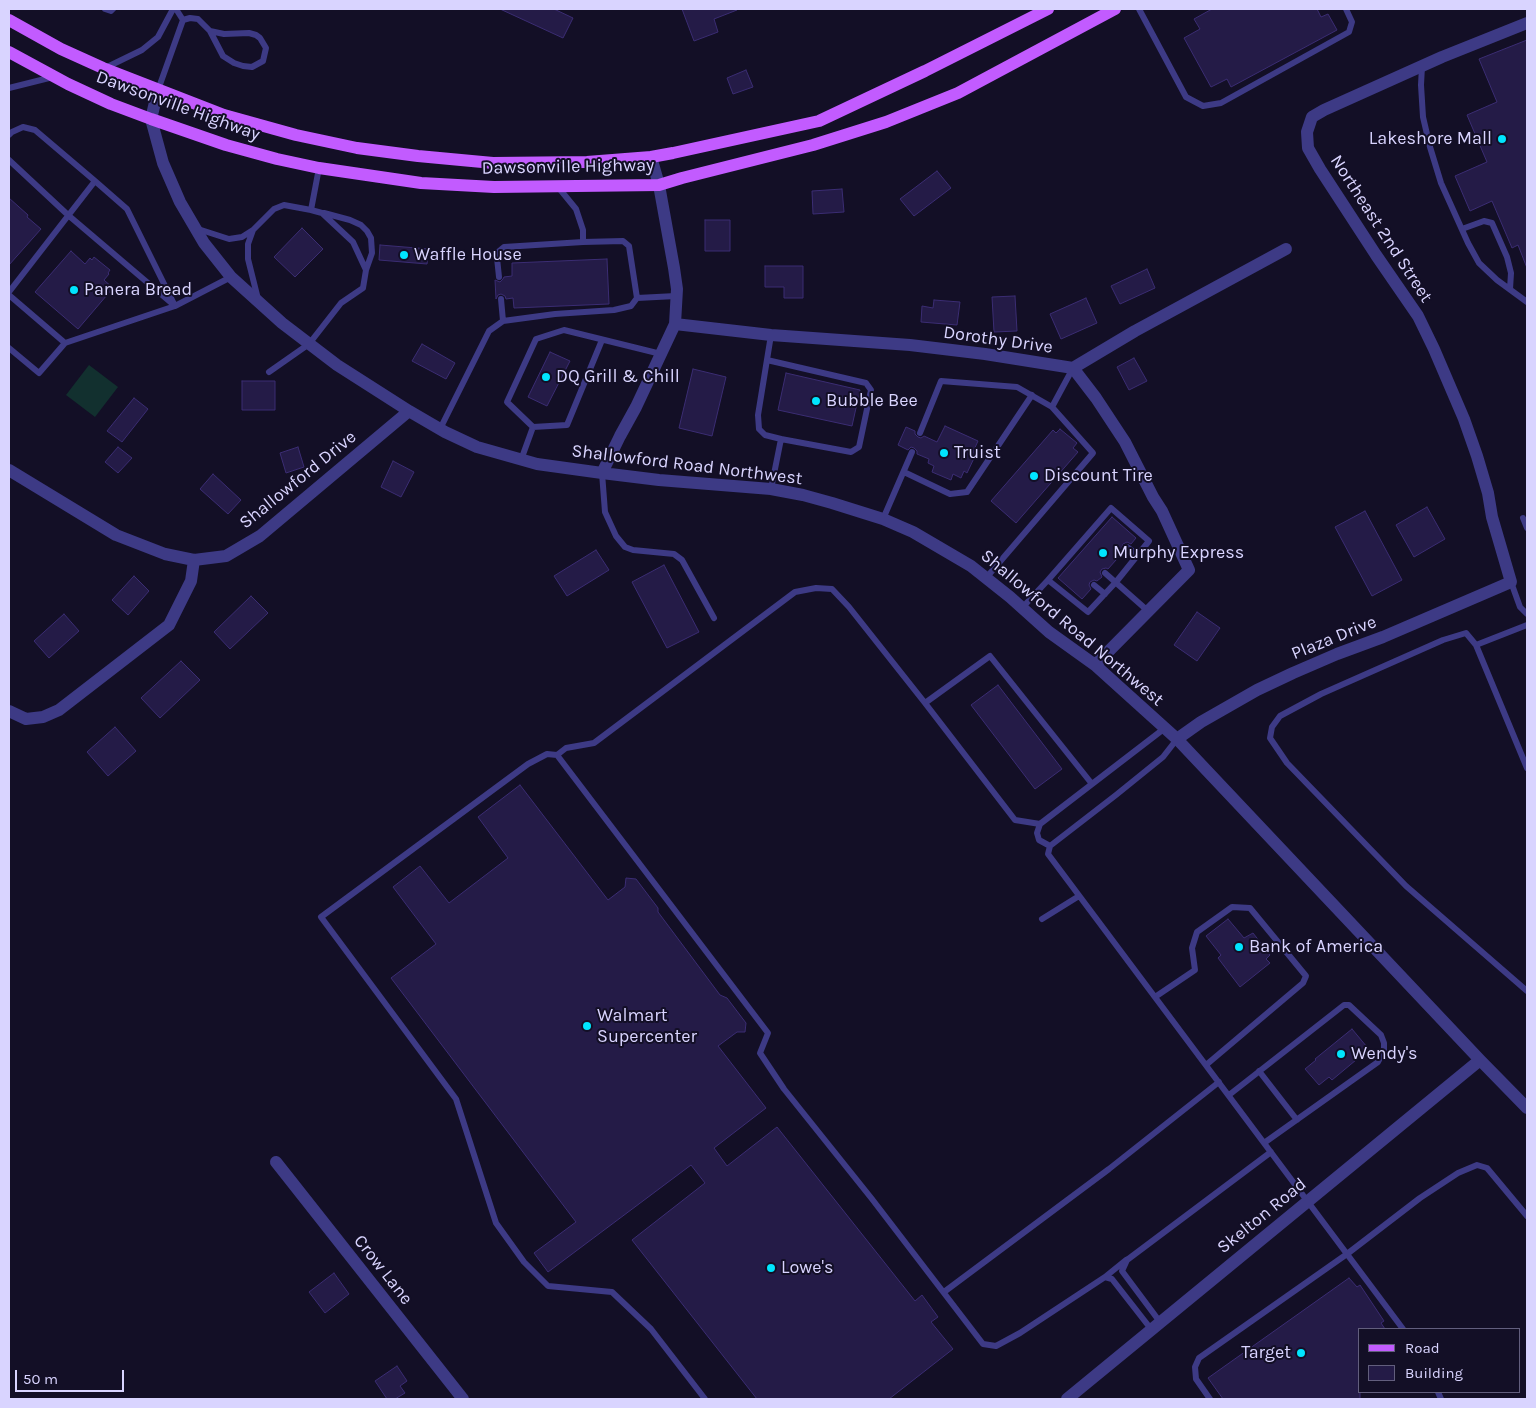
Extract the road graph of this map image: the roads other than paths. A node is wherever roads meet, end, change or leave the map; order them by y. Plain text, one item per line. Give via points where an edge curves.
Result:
1 (106, 9) edge
2 (113, 9) edge
3 (175, 9) edge
4 (1048, 9) edge
5 (1115, 9) edge
6 (1139, 9) edge
7 (1346, 9) edge
8 (9, 20) edge
9 (182, 20) junction
10 (1527, 22) edge
11 (210, 31) junction
12 (9, 52) edge
13 (1422, 65) junction
14 (103, 68) junction
15 (55, 77) junction
16 (9, 88) edge
17 (158, 90) junction
18 (151, 119) junction
19 (9, 135) edge
20 (651, 157) junction
21 (9, 160) edge
22 (319, 168) junction
23 (95, 181) junction
24 (659, 185) junction
25 (558, 186) junction
26 (311, 210) junction
27 (322, 212) junction
28 (68, 215) junction
29 (196, 228) junction
30 (1462, 229) junction
31 (254, 230) junction
32 (583, 242) junction
33 (1286, 249) dead end
34 (366, 270) junction
35 (231, 277) junction
36 (499, 277) dead end
37 (1510, 289) junction
38 (9, 294) edge
39 (676, 296) junction
40 (637, 298) junction
41 (501, 299) dead end
42 (259, 302) junction
43 (1527, 302) edge
44 (175, 306) junction
45 (503, 321) junction
46 (675, 324) junction
47 (771, 335) junction
48 (602, 340) junction
49 (65, 343) junction
50 (309, 344) junction
51 (9, 348) edge
52 (661, 354) junction
53 (767, 360) junction
54 (1073, 368) junction
55 (269, 372) dead end
56 (1032, 396) junction
57 (1052, 407) junction
58 (409, 411) junction
59 (533, 427) junction
60 (440, 429) junction
61 (920, 433) dead end
62 (781, 439) junction
63 (912, 452) dead end
64 (521, 460) junction
65 (9, 470) edge
66 (904, 472) junction
67 (602, 474) junction
68 (771, 489) junction
69 (1523, 518) dead end
70 (883, 519) junction
71 (1527, 528) edge
72 (1127, 547) dead end
73 (1138, 555) junction
74 (194, 560) junction
75 (1105, 573) dead end
76 (986, 578) junction
77 (1048, 580) junction
78 (1116, 582) junction
79 (1511, 582) junction
80 (1094, 585) dead end
81 (1105, 594) junction
82 (1022, 608) junction
83 (1148, 611) junction
84 (1527, 614) edge
85 (714, 618) dead end
86 (1527, 624) edge
87 (1476, 645) junction
88 (1096, 665) junction
89 (925, 702) junction
90 (9, 711) edge
91 (1165, 728) junction
92 (1177, 739) junction
93 (558, 755) junction
94 (1527, 768) edge
95 (1092, 784) junction
96 (1040, 824) junction
97 (1050, 846) junction
98 (1079, 896) junction
99 (1042, 919) dead end
100 (1527, 991) edge
101 (1155, 997) junction
102 (1480, 1060) junction
103 (1206, 1064) junction
104 (1259, 1071) junction
105 (1219, 1082) junction
106 (1229, 1095) junction
107 (1527, 1108) edge
108 (1297, 1120) junction
109 (1264, 1143) junction
110 (1271, 1152) junction
111 (276, 1162) dead end
112 (1308, 1201) junction
113 (1527, 1216) edge
114 (1347, 1254) junction
115 (1127, 1260) junction
116 (1105, 1276) junction
117 (944, 1292) junction
118 (1156, 1325) junction
119 (1402, 1328) edge
120 (463, 1399) edge
121 (705, 1399) edge
122 (1067, 1399) edge
123 (1210, 1399) edge

1 - 2 lane
3 - 9 lane
3 - 14 lane via 158,37 142,50
4 - 20 main road, Dawsonville Highway via 819,121
5 - 24 main road, Dawsonville Highway via 958,93 886,122 813,145
6 - 7 lane via 1186,97 1203,106 1221,103 1349,32 1352,22
8 - 14 main road, Dawsonville Highway
9 - 11 lane via 198,19
9 - 17 lane
10 - 13 street, Northeast 2nd Street
11 - 11 lane via 223,56 234,63 252,67 263,61 266,48 256,35
12 - 15 main road, Dawsonville Highway
13 - 30 lane via 1423,116 1430,148 1441,183
13 - 79 street, Northeast 2nd Street via 1312,116 1307,132 1308,148 1418,316 1434,349 1477,456
14 - 17 main road, Dawsonville Highway
15 - 16 lane
15 - 18 main road, Dawsonville Highway
17 - 18 street
17 - 20 main road, Dawsonville Highway via 224,115 357,148 492,163 587,162
18 - 22 main road, Dawsonville Highway via 277,160
18 - 29 street, Shallowford Road Northwest via 163,163
19 - 23 lane via 23,127 35,130
20 - 24 street
21 - 28 lane
22 - 25 main road, Dawsonville Highway via 421,184
22 - 26 lane
23 - 28 lane
23 - 44 lane via 127,209
24 - 25 main road, Dawsonville Highway
24 - 39 street
25 - 32 lane via 576,209
26 - 27 lane
26 - 31 lane via 284,205 274,209
27 - 34 lane via 353,242
27 - 34 lane via 362,225 367,231 372,253
28 - 38 lane
28 - 44 lane
29 - 31 lane via 229,239 242,237
29 - 35 street, Shallowford Road Northwest
30 - 37 lane via 1479,264
30 - 37 lane via 1484,221 1492,223 1507,257
31 - 42 lane via 248,244 248,259
32 - 36 lane via 504,247 496,258
32 - 40 lane via 623,241 629,246
33 - 54 street, Dorothy Drive
34 - 50 lane via 363,288 341,303
35 - 42 street, Shallowford Road Northwest
35 - 44 lane
37 - 43 lane
38 - 49 lane
39 - 40 lane
39 - 46 street
40 - 45 lane via 631,306 614,310
41 - 45 lane
42 - 50 street, Shallowford Road Northwest
44 - 49 lane
45 - 60 lane via 488,331
46 - 47 street, Dorothy Drive
46 - 52 street
47 - 53 lane
47 - 54 street, Dorothy Drive via 910,345
48 - 52 lane
48 - 59 lane via 567,426
48 - 59 lane via 564,330 536,339 507,402
49 - 51 lane via 39,373
50 - 55 lane
50 - 58 street, Shallowford Road Northwest
52 - 67 street
53 - 62 lane via 758,415 759,429 765,435
53 - 62 lane via 866,383 870,390 859,447 851,452
54 - 57 lane
54 - 83 street via 1096,398 1143,475 1189,570
56 - 57 lane
56 - 61 lane via 1017,387 941,381
56 - 66 lane via 967,492 950,494
57 - 76 lane via 1094,453
58 - 60 street, Shallowford Road Northwest
58 - 74 street, Shallowford Drive via 260,536 226,556
59 - 64 lane
60 - 64 street, Shallowford Road Northwest via 477,447
62 - 68 lane
63 - 66 lane
64 - 67 street, Shallowford Road Northwest
65 - 74 street, Shallowford Drive via 116,535 165,554
66 - 70 lane
67 - 68 street, Shallowford Road Northwest
67 - 85 lane via 604,512 616,536 625,547 633,550 674,554 682,560
68 - 70 street, Shallowford Road Northwest
69 - 71 lane
70 - 76 street, Shallowford Road Northwest via 912,532
72 - 73 lane
73 - 77 lane via 1150,541 1111,508 1079,550
73 - 78 lane
74 - 90 street via 191,581 169,625 59,710 44,717 26,719
75 - 78 lane
76 - 82 street, Shallowford Road Northwest
77 - 81 lane via 1088,612
77 - 82 lane
78 - 81 lane
78 - 83 lane
79 - 84 lane via 1520,607
79 - 92 street, Plaza Drive via 1383,638 1293,672 1201,722
80 - 81 lane
82 - 88 street, Shallowford Road Northwest via 1049,632
83 - 88 street
86 - 87 lane
87 - 94 lane
87 - 100 lane via 1466,633 1442,640 1321,694 1280,716 1272,726 1270,738 1287,762 1406,886
88 - 91 street, Shallowford Road Northwest
89 - 93 lane via 832,589 816,588 795,592 594,743 566,748
89 - 95 lane via 990,656
89 - 96 lane via 1015,820
91 - 92 street, Shallowford Road Northwest
91 - 95 lane
92 - 97 lane via 1163,756
92 - 102 street, Shallowford Road Northwest
93 - 117 lane via 768,1033 760,1053 784,1089
93 - 121 lane via 546,754 528,764 321,917 456,1099 496,1223 524,1262 548,1286 612,1292 651,1329
95 - 96 lane
96 - 97 lane via 1037,833 1040,840
97 - 98 lane via 1048,854
98 - 99 lane
98 - 101 lane
101 - 103 lane
101 - 103 lane via 1195,970 1192,948 1197,932 1232,907 1250,908 1306,976 1303,983
102 - 107 street, Shallowford Road Northwest
102 - 112 street, Skelton Road
103 - 105 lane
104 - 106 lane
104 - 108 lane
104 - 108 lane via 1344,1004 1381,1035 1384,1050 1378,1062
105 - 106 lane
105 - 117 lane via 1109,1170
106 - 109 lane
108 - 109 lane
109 - 110 lane
110 - 112 lane
110 - 115 lane
111 - 120 street, Crow Lane
112 - 114 lane
112 - 118 street, Skelton Road
113 - 114 lane via 1487,1168 1477,1165 1458,1173 1420,1198
114 - 119 lane
114 - 123 lane via 1199,1358 1195,1367 1196,1378
115 - 116 lane
115 - 118 lane via 1122,1270
116 - 117 lane via 996,1346 984,1344
116 - 118 lane via 1112,1279
118 - 122 street, Skelton Road

